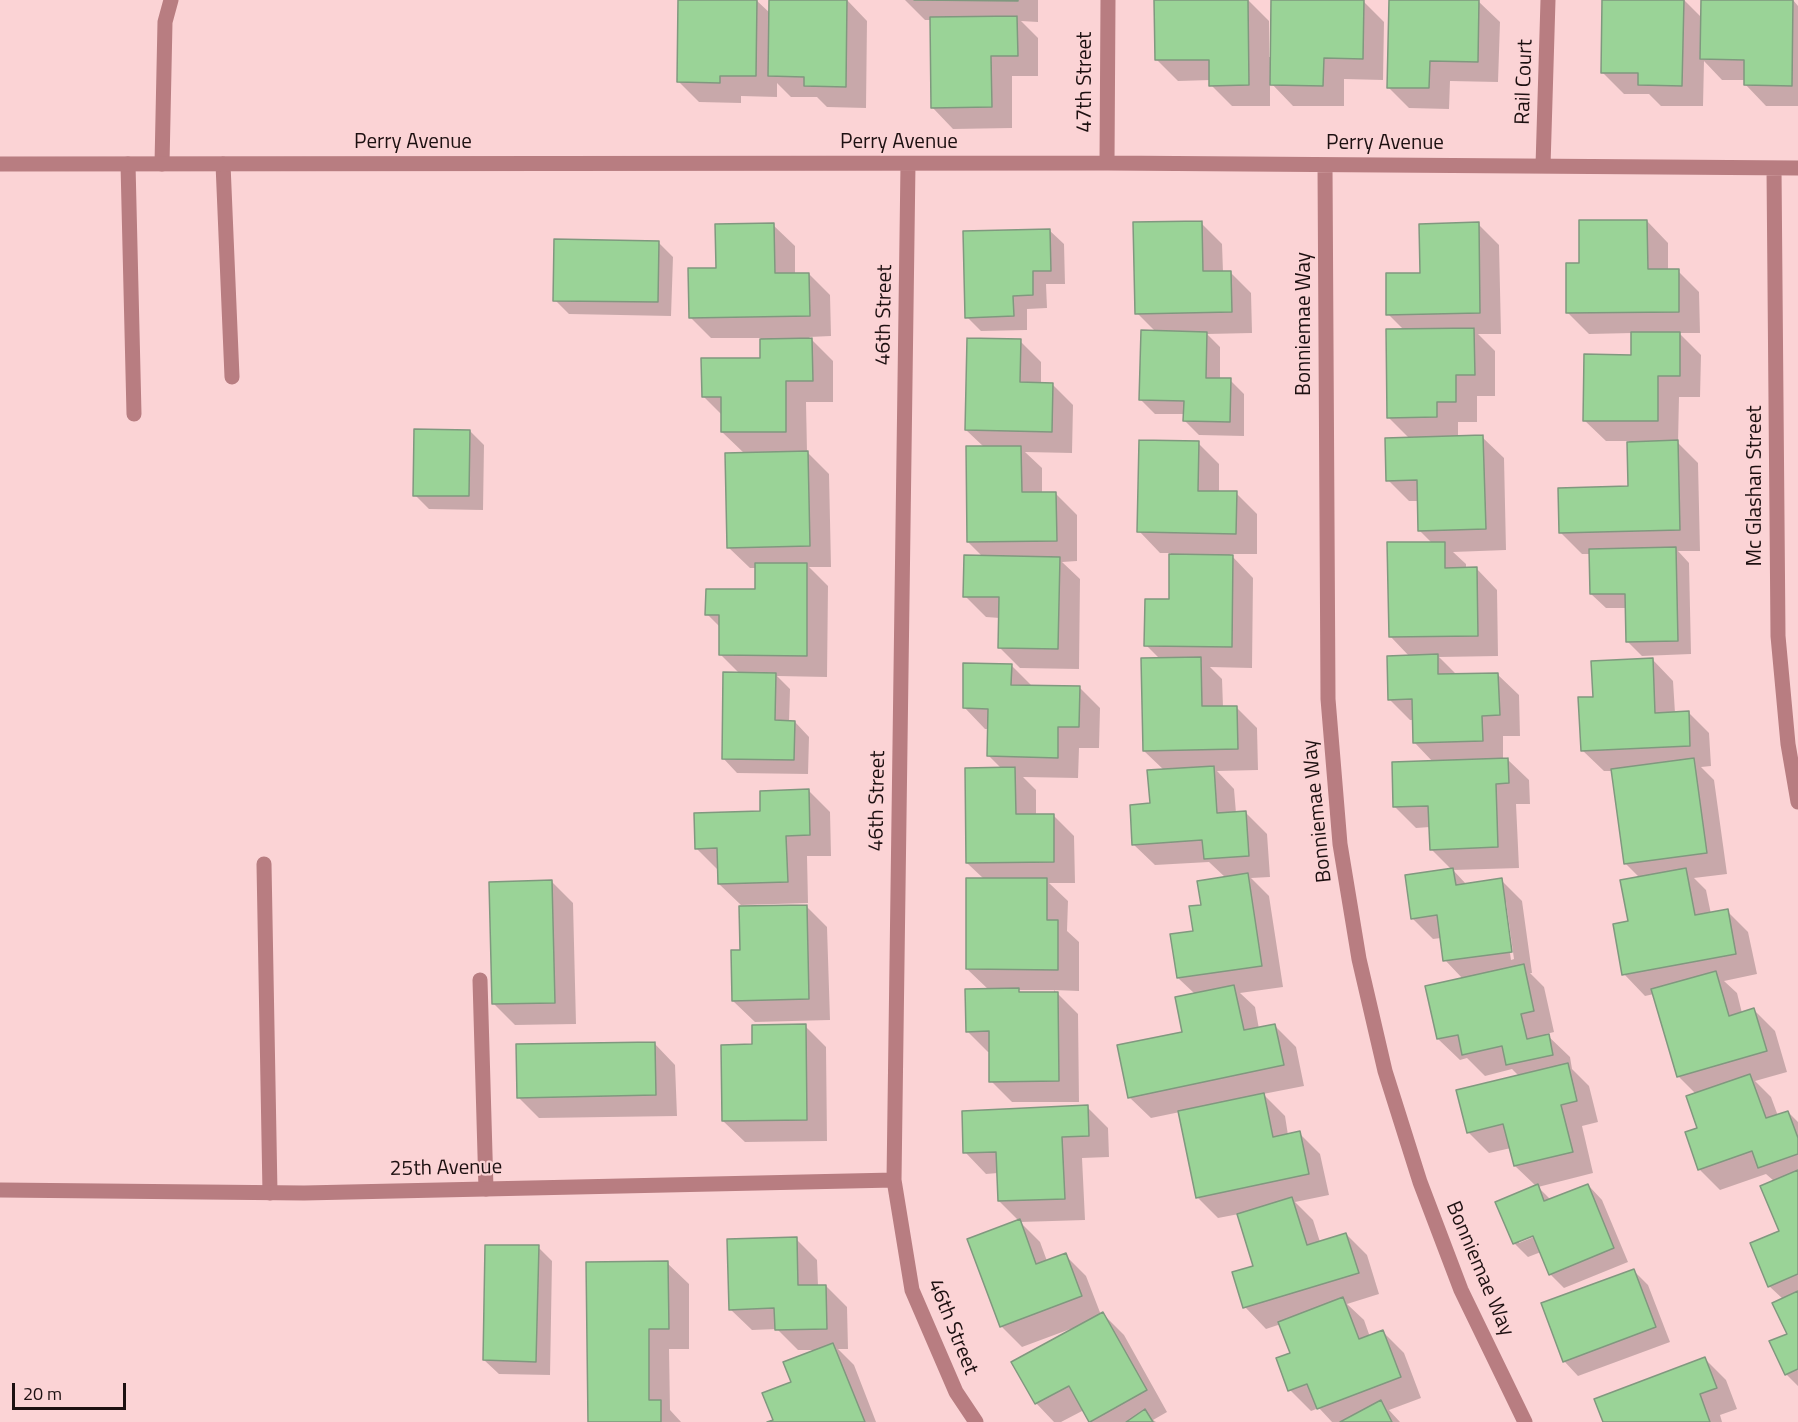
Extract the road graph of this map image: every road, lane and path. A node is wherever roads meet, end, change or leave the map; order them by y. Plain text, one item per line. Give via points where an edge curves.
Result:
1 (171, 0) edge
2 (1107, 0) edge
3 (1548, 0) edge
4 (1107, 163) junction
5 (0, 164) edge
6 (128, 164) junction
7 (162, 164) junction
8 (223, 164) junction
9 (908, 164) junction
10 (1325, 165) junction
11 (1543, 166) junction
12 (1774, 168) junction
13 (1798, 168) edge
14 (232, 377) dead end
15 (134, 414) dead end
16 (1798, 802) edge
17 (264, 864) dead end
18 (480, 980) dead end
19 (894, 1180) junction
20 (486, 1189) junction
21 (0, 1190) edge
22 (270, 1192) junction
23 (976, 1422) edge
24 (1526, 1422) edge

1 - 7 street via 165,22
2 - 4 street, 47th Street
3 - 11 street, Rail Court
4 - 9 street, Perry Avenue
4 - 10 street, Perry Avenue
5 - 6 street, Perry Avenue
6 - 7 street, Perry Avenue
6 - 15 street
7 - 8 street, Perry Avenue
8 - 9 street, Perry Avenue
8 - 14 street
9 - 19 street, 46th Street
10 - 11 street, Perry Avenue
10 - 24 street, Bonniemae Way via 1328,699 1342,855 1359,959 1385,1071 1420,1182 1461,1290
11 - 12 street, Perry Avenue
12 - 13 street, Perry Avenue
12 - 16 street, Mc Glashan Street via 1778,636
17 - 22 street
18 - 20 street
19 - 20 street, 25th Avenue
19 - 23 street, 46th Street via 912,1290 956,1392
20 - 22 street, 25th Avenue
21 - 22 street, 25th Avenue

